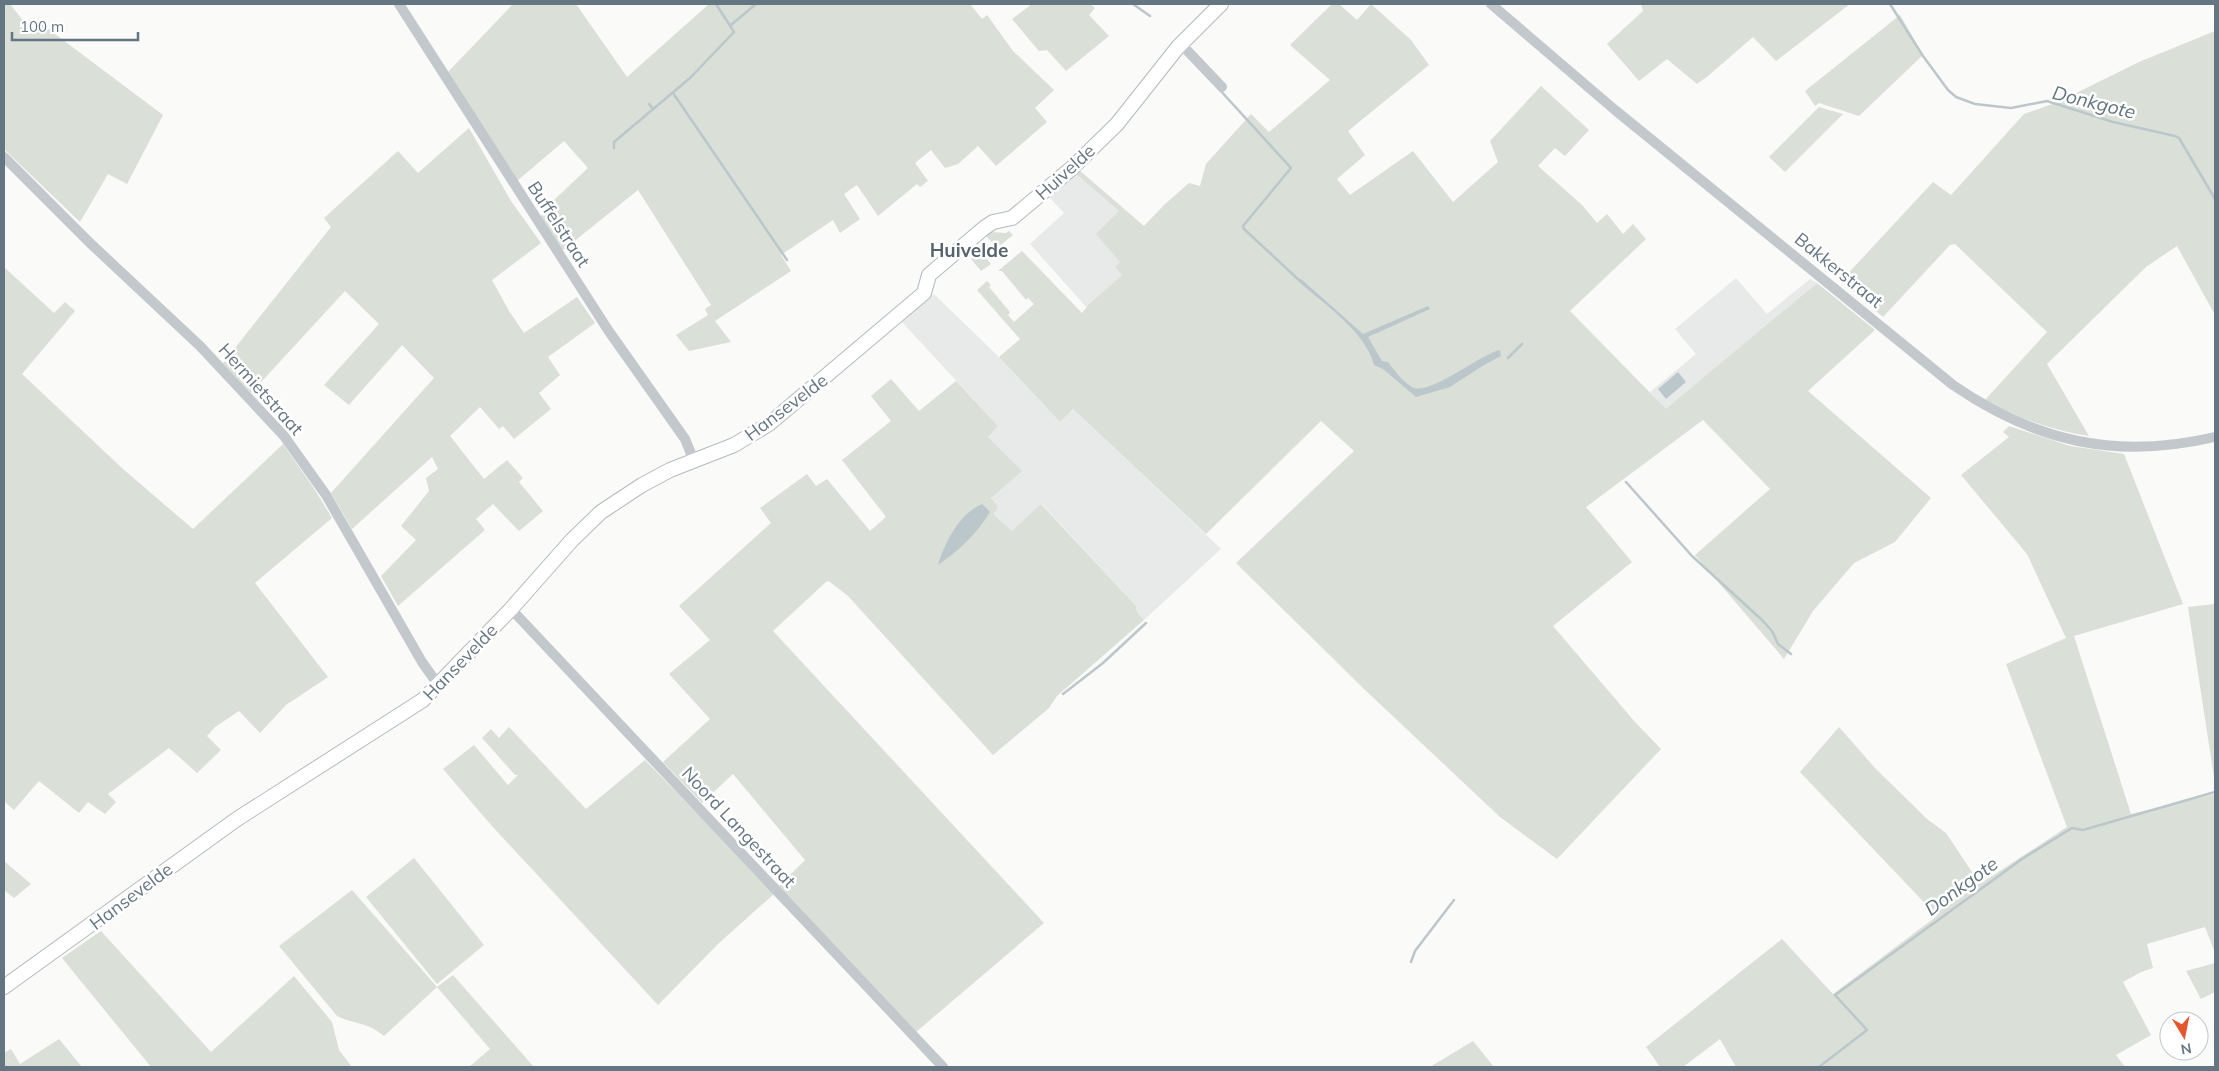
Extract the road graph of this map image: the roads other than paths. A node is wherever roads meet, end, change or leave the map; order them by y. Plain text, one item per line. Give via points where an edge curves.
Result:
1 (399, 4) edge
2 (1221, 4) edge
3 (1491, 4) edge
4 (1181, 44) junction
5 (1222, 87) dead end
6 (4, 157) edge
7 (896, 318) joint
8 (2215, 437) edge
9 (694, 461) junction
10 (511, 609) junction
11 (439, 686) junction
12 (4, 988) edge
13 (943, 1067) edge

1 - 9 street, Buffelstraat via 608,330 685,439
2 - 4 street, Huivelde
3 - 8 street, Bakkerstraat via 1615,110 1952,385 1979,403 2044,433 2092,445 2139,448 2186,444
4 - 5 street
4 - 7 street, Huivelde via 1117,124 1072,168 1012,218 993,222 984,228 929,275 924,293
6 - 11 street, Hermietstraat via 200,346 284,436 326,495
7 - 9 street, Hansevelde via 769,424 734,445
9 - 10 street, Hansevelde via 642,485 601,512
10 - 11 street, Hansevelde
10 - 13 street, Noord Langestraat
11 - 12 street, Hansevelde via 408,711 207,839

